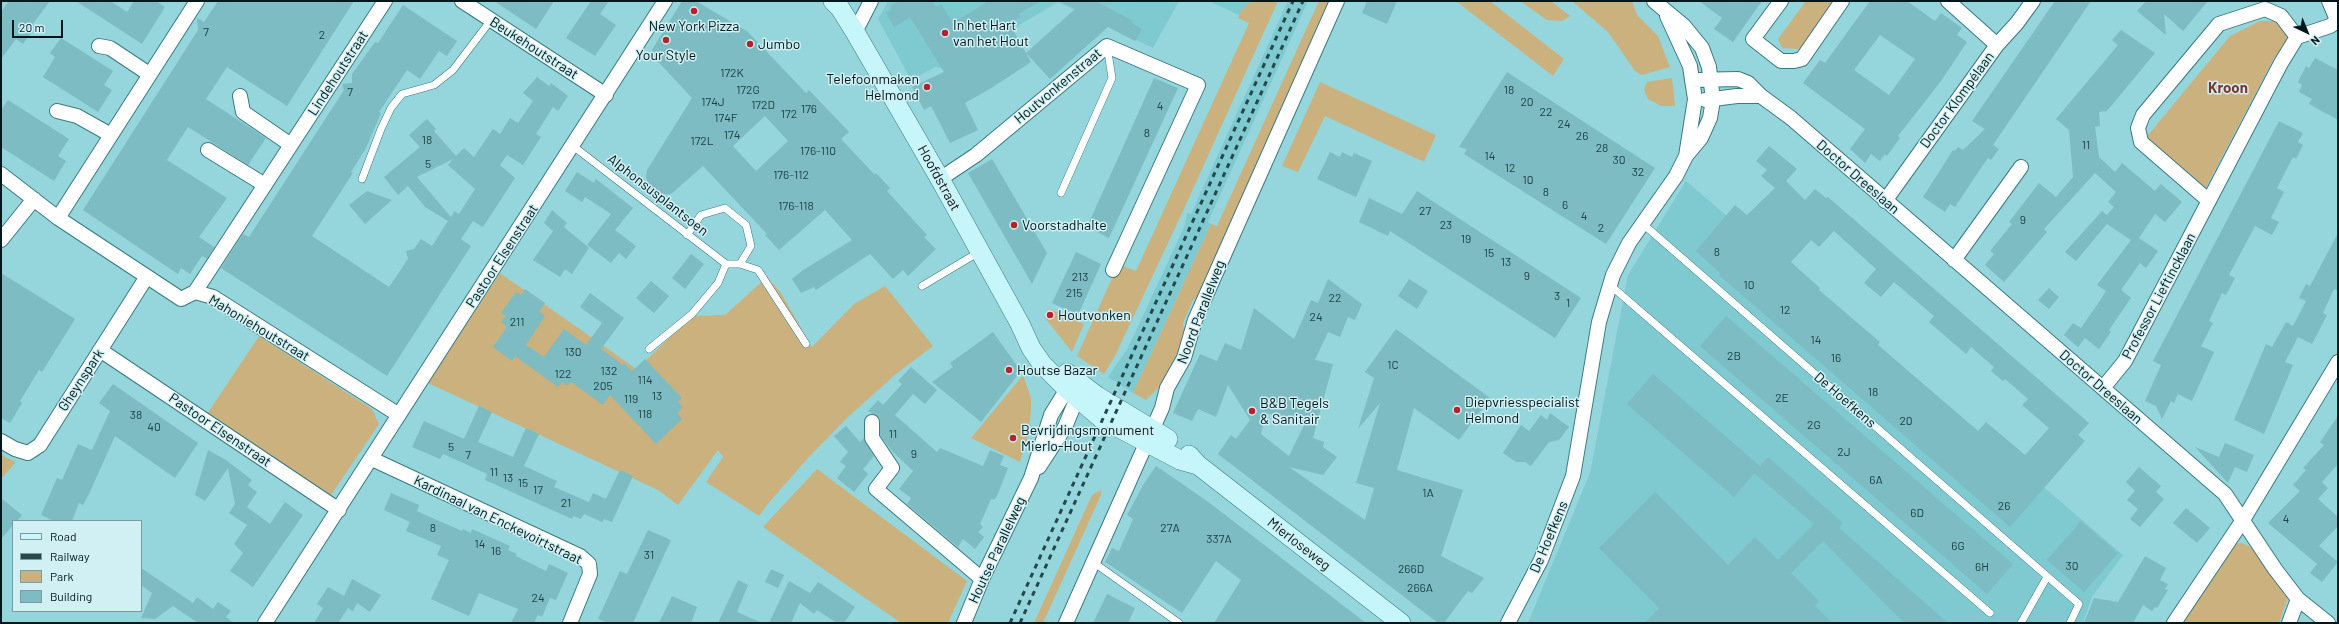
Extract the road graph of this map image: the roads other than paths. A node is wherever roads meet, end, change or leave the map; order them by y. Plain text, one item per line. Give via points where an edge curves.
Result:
1 (197, 1) edge
2 (385, 1) edge
3 (462, 1) edge
4 (666, 1) edge
5 (818, 1) edge
6 (833, 1) edge
7 (871, 1) edge
8 (1337, 1) edge
9 (1654, 1) edge
10 (1781, 1) edge
11 (1842, 1) edge
12 (1948, 1) edge
13 (2033, 1) edge
14 (2329, 1) edge
15 (1665, 12) junction
16 (491, 20) junction
17 (2338, 21) edge
18 (855, 32) junction
19 (2297, 37) junction
20 (1997, 45) junction
21 (99, 46) dead end
22 (1107, 46) junction
23 (149, 74) junction
24 (1710, 79) junction
25 (1692, 80) junction
26 (606, 95) junction
27 (240, 96) dead end
28 (1761, 96) junction
29 (1695, 99) junction
30 (1713, 100) junction
31 (57, 111) dead end
32 (110, 135) junction
33 (291, 145) junction
34 (573, 146) junction
35 (208, 150) dead end
36 (1686, 156) junction
37 (2021, 167) dead end
38 (1, 174) edge
39 (362, 179) dead end
40 (940, 179) junction
41 (265, 186) junction
42 (1061, 193) dead end
43 (34, 199) junction
44 (2209, 201) junction
45 (1885, 202) junction
46 (58, 218) junction
47 (1643, 224) junction
48 (687, 235) junction
49 (1, 240) edge
50 (979, 251) junction
51 (1954, 260) junction
52 (726, 264) junction
53 (740, 264) junction
54 (1114, 270) dead end
55 (146, 278) junction
56 (1610, 285) junction
57 (922, 286) dead end
58 (195, 292) junction
59 (806, 344) dead end
60 (649, 349) dead end
61 (100, 350) junction
62 (2338, 362) edge
63 (2103, 388) junction
64 (1074, 390) junction
65 (399, 415) junction
66 (872, 422) dead end
67 (1149, 435) junction
68 (1, 441) edge
69 (372, 459) junction
70 (339, 510) junction
71 (2243, 520) junction
72 (1093, 562) junction
73 (2048, 577) junction
74 (982, 579) junction
75 (2298, 600) junction
76 (1990, 613) dead end
77 (1507, 622) edge
78 (265, 623) edge
79 (570, 623) edge
80 (964, 623) edge
81 (1066, 623) edge
82 (1179, 623) edge
83 (1401, 623) edge
84 (2021, 623) edge
85 (2070, 623) edge
86 (2174, 623) edge
87 (2289, 623) edge
88 (2328, 623) edge

1 - 23 street
2 - 33 street, Lindehoutstraat
3 - 16 street, Beukehoutstraat
4 - 26 street, Pastoor Elsenstraat
5 - 18 street, Hoofdstraat
6 - 18 street, Hoofdstraat
7 - 18 street
8 - 67 street, Noord Parallelweg via 1195,320 1184,358 1167,388 1162,408
9 - 15 street
10 - 11 street via 1754,39 1781,61 1794,62 1802,58
12 - 20 street
13 - 20 street, Doctor Klompélaan via 2018,23
14 - 17 street
15 - 24 street via 1684,26 1702,48 1709,67
15 - 25 street via 1685,52
16 - 26 street, Beukehoutstraat
16 - 39 lane via 453,70 434,85 402,94 391,108 381,129
17 - 19 street
18 - 40 street, Hoofdstraat
19 - 44 street, Professor Lieftincklaan via 2280,63
19 - 44 street via 2281,16 2265,9 2219,24 2143,115 2138,128 2141,142
20 - 45 street, Doctor Klompélaan
21 - 23 street via 110,48
22 - 40 street, Houtvonkenstraat via 976,155
22 - 42 lane via 1112,78
22 - 54 street, Houtvonkenstraat via 1198,85
23 - 32 street
24 - 25 street, Doctor Dreeslaan
24 - 28 street, Doctor Dreeslaan via 1738,79 1748,83
24 - 30 street
25 - 29 street
26 - 34 street, Pastoor Elsenstraat
27 - 33 street via 244,112
28 - 30 street
28 - 45 street, Doctor Dreeslaan via 1791,118
29 - 30 street
29 - 36 street, De Hoefkens
30 - 36 street, De Hoefkens via 1710,118 1701,138
31 - 32 street via 77,116
32 - 46 street
33 - 41 street, Lindehoutstraat
34 - 48 lane, Alphonsusplantsoen
34 - 65 street, Pastoor Elsenstraat
35 - 41 street
36 - 47 street, De Hoefkens via 1676,176
37 - 51 street
38 - 43 street, Mahoniehoutstraat
40 - 50 street, Hoofdstraat
41 - 58 street, Lindehoutstraat
43 - 46 street, Mahoniehoutstraat
43 - 49 street
44 - 63 street, Professor Lieftincklaan via 2125,361
45 - 51 street, Doctor Dreeslaan
46 - 55 street, Mahoniehoutstraat
47 - 56 street, De Hoefkens via 1629,243
47 - 73 lane, De Hoefkens
48 - 52 lane, Alphonsusplantsoen
48 - 53 lane via 701,215 725,208 746,225 751,246
50 - 57 lane
50 - 64 street, Hoofdstraat via 1020,324 1059,365
51 - 63 street, Doctor Dreeslaan
52 - 53 lane
52 - 60 lane via 718,283 692,314
53 - 59 lane via 758,270
55 - 58 street, Mahoniehoutstraat via 181,299
55 - 61 street, Gheynspark
56 - 76 lane
56 - 77 street, De Hoefkens via 1599,322 1573,476 1541,560
58 - 65 street, Mahoniehoutstraat via 213,297
61 - 68 street, Gheynspark via 40,445 28,453
61 - 70 street, Pastoor Elsenstraat
62 - 71 street
63 - 71 street, Doctor Dreeslaan via 2225,494
64 - 67 street, Mierloseweg via 1096,396
64 - 74 street, Houtse Parallelweg via 1051,415 1031,478
65 - 69 street, Pastoor Elsenstraat
66 - 74 street via 872,438 892,468 876,489
67 - 72 street, Noord Parallelweg
67 - 83 street, Mierloseweg via 1181,446 1198,465
69 - 70 street, Pastoor Elsenstraat
69 - 79 street, Kardinaal van Enckevoirtstraat via 580,556 589,564 590,574
70 - 78 street, Pastoor Elsenstraat
71 - 75 street, Doctor Dreeslaan
71 - 86 street
72 - 81 street, Noord Parallelweg
72 - 82 lane
73 - 84 lane
73 - 85 lane, De Hoefkens via 2079,604
74 - 80 street, Houtse Parallelweg
75 - 87 street
75 - 88 street, Doctor Dreeslaan

